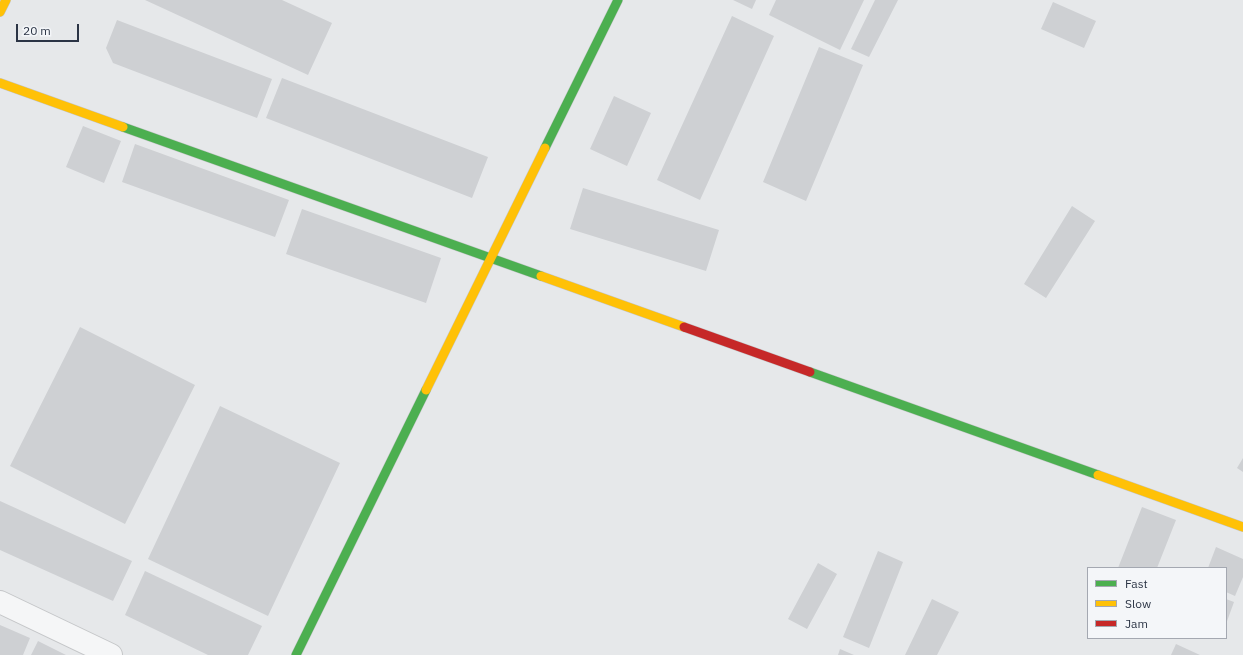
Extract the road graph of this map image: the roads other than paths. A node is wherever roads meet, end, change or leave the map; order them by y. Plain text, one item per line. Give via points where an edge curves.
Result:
1 (6, 0) edge
2 (618, 0) edge
3 (0, 12) edge
4 (0, 83) edge
5 (490, 259) junction
6 (1243, 527) edge
7 (0, 602) edge
8 (111, 655) edge
9 (296, 655) edge

1 - 3 street
2 - 5 street
4 - 5 street
5 - 6 street
5 - 9 street
7 - 8 street

